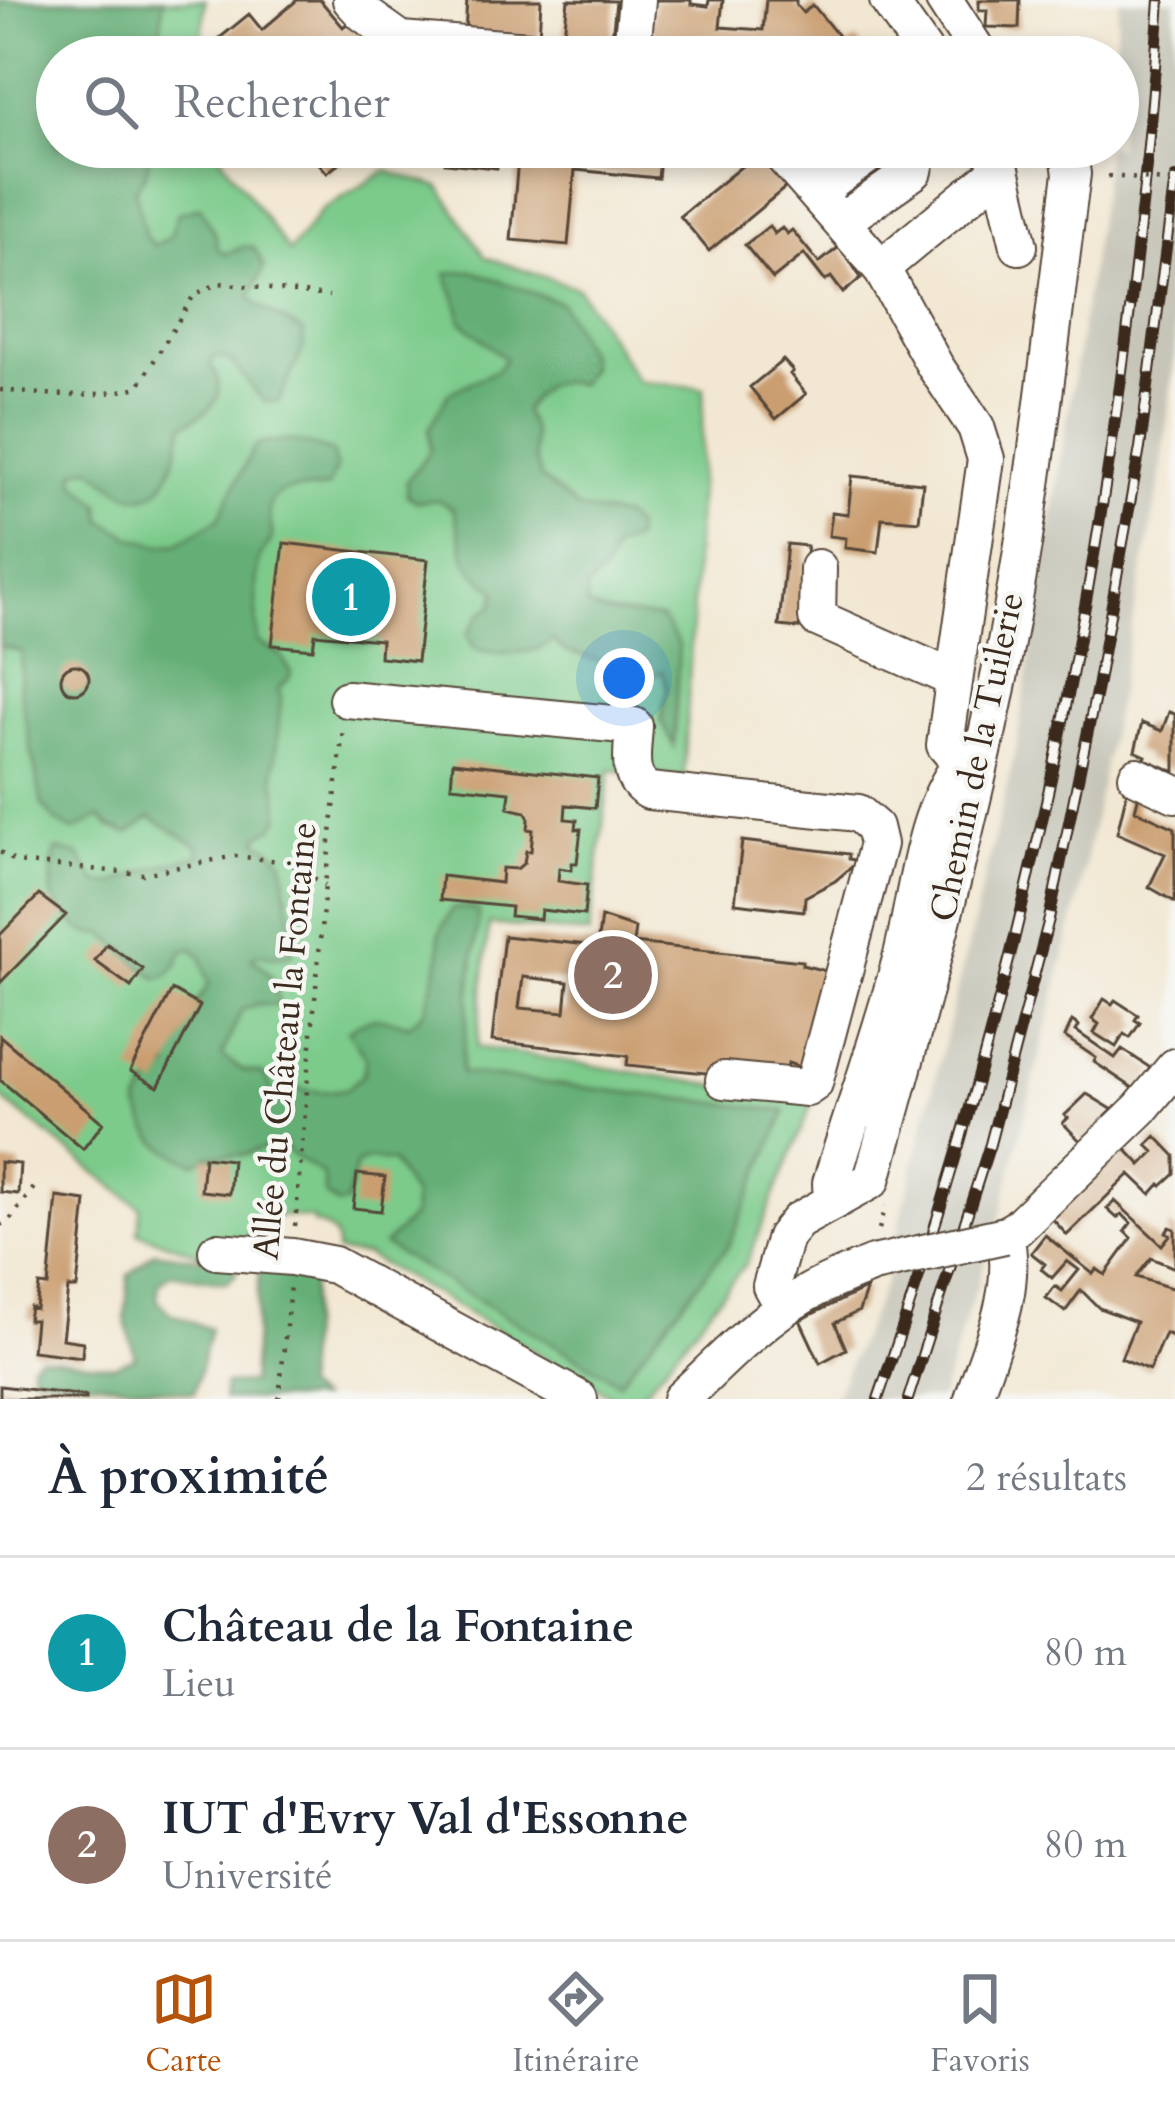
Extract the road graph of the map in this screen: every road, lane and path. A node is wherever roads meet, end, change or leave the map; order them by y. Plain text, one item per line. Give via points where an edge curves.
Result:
1 (351, 0) edge
2 (638, 0) edge
3 (888, 0) edge
4 (944, 2) edge
5 (396, 36) edge
6 (634, 36) edge
7 (913, 36) edge
8 (967, 36) edge
9 (794, 168) edge
10 (851, 168) edge
11 (915, 168) edge
12 (985, 168) edge
13 (998, 168) edge
14 (1071, 168) edge
15 (1108, 176) dead end
16 (1175, 182) edge
17 (817, 194) junction
18 (842, 221) junction
19 (1018, 246) dead end
20 (881, 268) junction
21 (328, 296) dead end
22 (0, 390) edge
23 (818, 568) dead end
24 (954, 680) junction
25 (347, 699) joint
26 (970, 765) junction
27 (1137, 776) dead end
28 (1175, 794) edge
29 (0, 852) edge
30 (325, 886) junction
31 (1175, 1067) edge
32 (724, 1079) dead end
33 (38, 1181) dead end
34 (0, 1225) edge
35 (1004, 1235) junction
36 (218, 1251) dead end
37 (292, 1257) junction
38 (783, 1308) junction
39 (279, 1399) edge
40 (580, 1399) edge
41 (681, 1399) edge
42 (973, 1399) edge

1 - 5 street
2 - 6 street
3 - 7 street
4 - 8 street
9 - 17 street
10 - 17 street
11 - 18 street
12 - 20 street
13 - 19 street
14 - 26 street, Chemin de la Tuilerie via 1001,667
15 - 16 path, bridge
17 - 18 street
18 - 20 street
20 - 24 street via 976,427 986,459
21 - 22 path via 219,283 194,295 138,387
23 - 24 street via 817,618
24 - 26 street via 945,745
25 - 30 path, Allée du Château la Fontaine
25 - 32 street via 634,726 637,786 858,813 874,827 878,844 814,1083
26 - 38 street, Chemin de la Tuilerie via 934,960 872,1180 784,1237 771,1286
27 - 28 street
29 - 30 path via 16,862 143,874 235,856 288,862
30 - 37 path, Allée du Château la Fontaine
31 - 35 street
33 - 34 path
35 - 38 street, bridge via 873,1264
35 - 42 street via 1006,1298
36 - 37 street
37 - 39 path, Allée du Château la Fontaine
37 - 40 street via 334,1265
38 - 41 street

